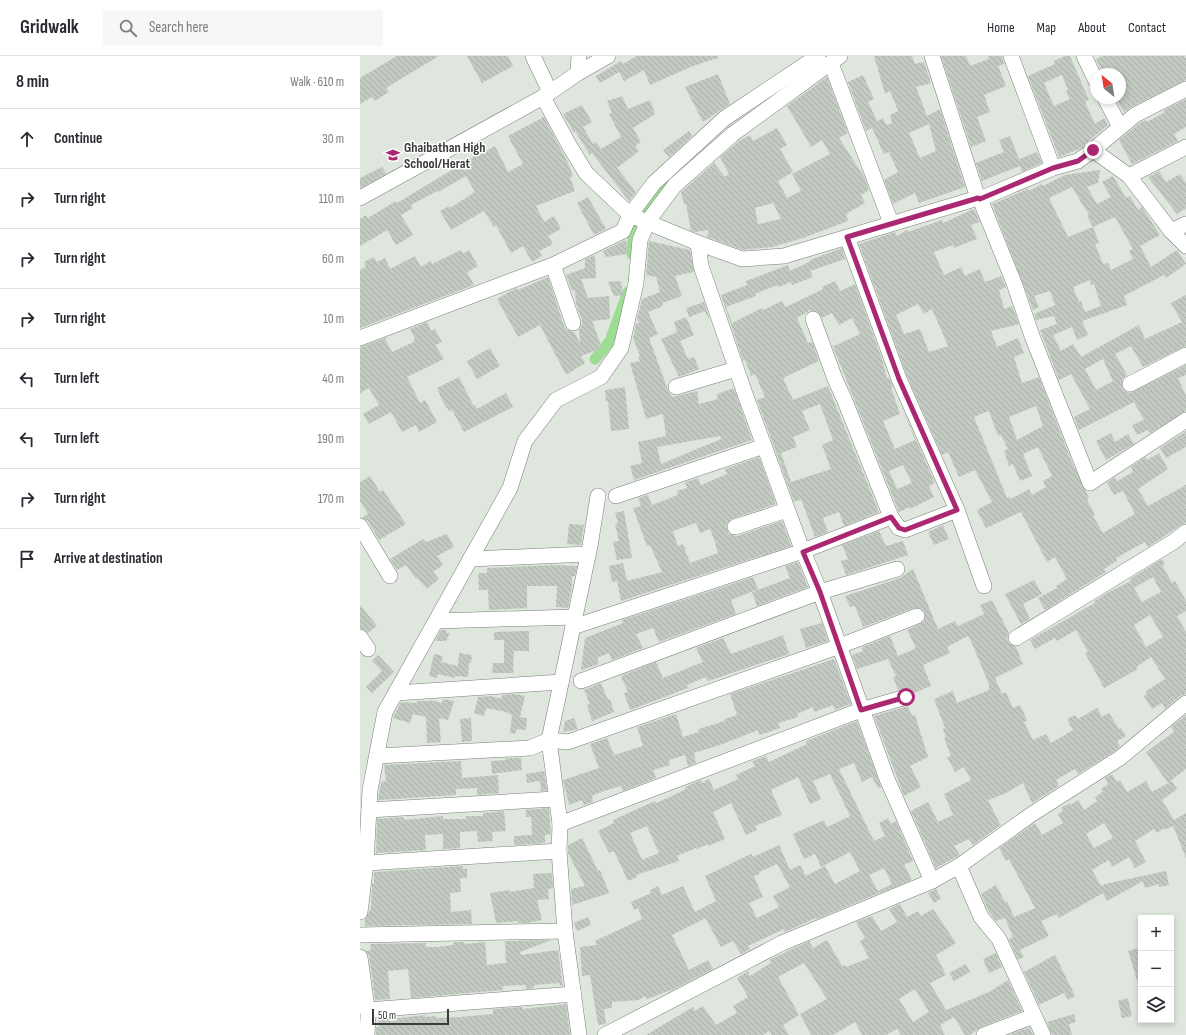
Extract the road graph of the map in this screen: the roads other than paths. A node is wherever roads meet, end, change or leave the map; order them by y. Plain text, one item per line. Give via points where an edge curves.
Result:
1 (533, 56) edge
2 (579, 56) edge
3 (608, 56) edge
4 (932, 56) edge
5 (1011, 56) edge
6 (1084, 56) edge
7 (830, 58) edge
8 (1090, 68) edge
9 (578, 73) junction
10 (1186, 89) edge
11 (546, 94) junction
12 (1108, 104) edge
13 (1120, 127) junction
14 (1186, 147) edge
15 (1093, 150) junction
16 (1053, 168) junction
17 (1129, 176) junction
18 (360, 198) edge
19 (979, 198) junction
20 (630, 215) junction
21 (648, 221) junction
22 (891, 223) junction
23 (1186, 224) edge
24 (1171, 231) junction
25 (847, 237) junction
26 (698, 243) junction
27 (1186, 246) edge
28 (553, 265) junction
29 (813, 319) dead end
30 (573, 323) dead end
31 (360, 338) edge
32 (1186, 355) edge
33 (736, 369) junction
34 (1130, 384) dead end
35 (676, 387) dead end
36 (1186, 420) edge
37 (764, 446) junction
38 (598, 496) dead end
39 (616, 496) dead end
40 (787, 510) junction
41 (957, 510) junction
42 (891, 517) junction
43 (360, 526) edge
44 (734, 527) dead end
45 (1186, 532) edge
46 (803, 552) junction
47 (588, 554) junction
48 (470, 559) junction
49 (897, 569) dead end
50 (390, 576) dead end
51 (984, 586) dead end
52 (820, 592) junction
53 (917, 616) dead end
54 (436, 621) junction
55 (574, 622) junction
56 (1016, 638) dead end
57 (840, 646) junction
58 (581, 681) dead end
59 (562, 682) junction
60 (396, 693) junction
61 (906, 697) dead end
62 (1186, 703) edge
63 (861, 710) junction
64 (549, 740) junction
65 (377, 756) junction
66 (555, 799) junction
67 (369, 810) junction
68 (560, 824) junction
69 (559, 851) junction
70 (366, 863) junction
71 (960, 866) junction
72 (932, 881) junction
73 (360, 912) edge
74 (565, 931) junction
75 (360, 935) edge
76 (360, 957) edge
77 (574, 994) junction
78 (368, 1010) junction
79 (1034, 1016) junction
80 (367, 1035) edge
81 (579, 1035) edge
82 (605, 1035) edge
83 (984, 1035) edge
84 (1043, 1035) edge

1 - 11 street
2 - 9 street
3 - 9 street
4 - 19 street
5 - 16 street
6 - 8 street
7 - 20 street via 725,118 654,183
7 - 21 street via 733,134 675,186
7 - 22 street
9 - 11 street
10 - 13 street via 1135,116
11 - 18 street
11 - 20 street via 569,145 586,173
12 - 13 street
13 - 15 street
14 - 17 street
15 - 16 street via 1078,161
15 - 17 street
16 - 19 street
17 - 24 street
19 - 22 street
19 - 36 street via 1090,483
20 - 21 street
20 - 28 street via 623,231
21 - 26 street
21 - 48 street via 640,240 636,283 621,348 601,377 556,400 525,441 510,488
22 - 25 street
23 - 24 street
24 - 27 street
25 - 26 street via 784,256 742,259
25 - 41 street via 899,379
26 - 33 street via 701,266
28 - 30 street
28 - 31 street
29 - 42 street
32 - 34 street
33 - 35 street
33 - 37 street
37 - 39 street
37 - 40 street
38 - 47 street
40 - 44 street
40 - 46 street
41 - 42 street via 905,530 899,528
41 - 51 street
42 - 46 street
43 - 50 street
45 - 56 street
46 - 52 street
46 - 55 street
47 - 48 street
47 - 55 street
48 - 54 street
49 - 52 street
52 - 57 street
52 - 58 street
53 - 57 street
54 - 55 street
54 - 60 street
55 - 59 street
57 - 63 street
57 - 64 street via 568,742
59 - 60 street
59 - 64 street
60 - 65 street via 385,712
61 - 63 street
62 - 71 street via 1120,758 1032,814
63 - 68 street
63 - 72 street via 887,779
64 - 65 street via 530,748
64 - 66 street
65 - 67 street
66 - 67 street
66 - 68 street
67 - 70 street
68 - 69 street
69 - 70 street
69 - 74 street
70 - 73 street
71 - 72 street
71 - 79 street via 981,917 999,939
72 - 82 street via 782,943
74 - 75 street
74 - 77 street
76 - 78 street
77 - 78 street
77 - 81 street
78 - 80 street
79 - 83 street
79 - 84 street

